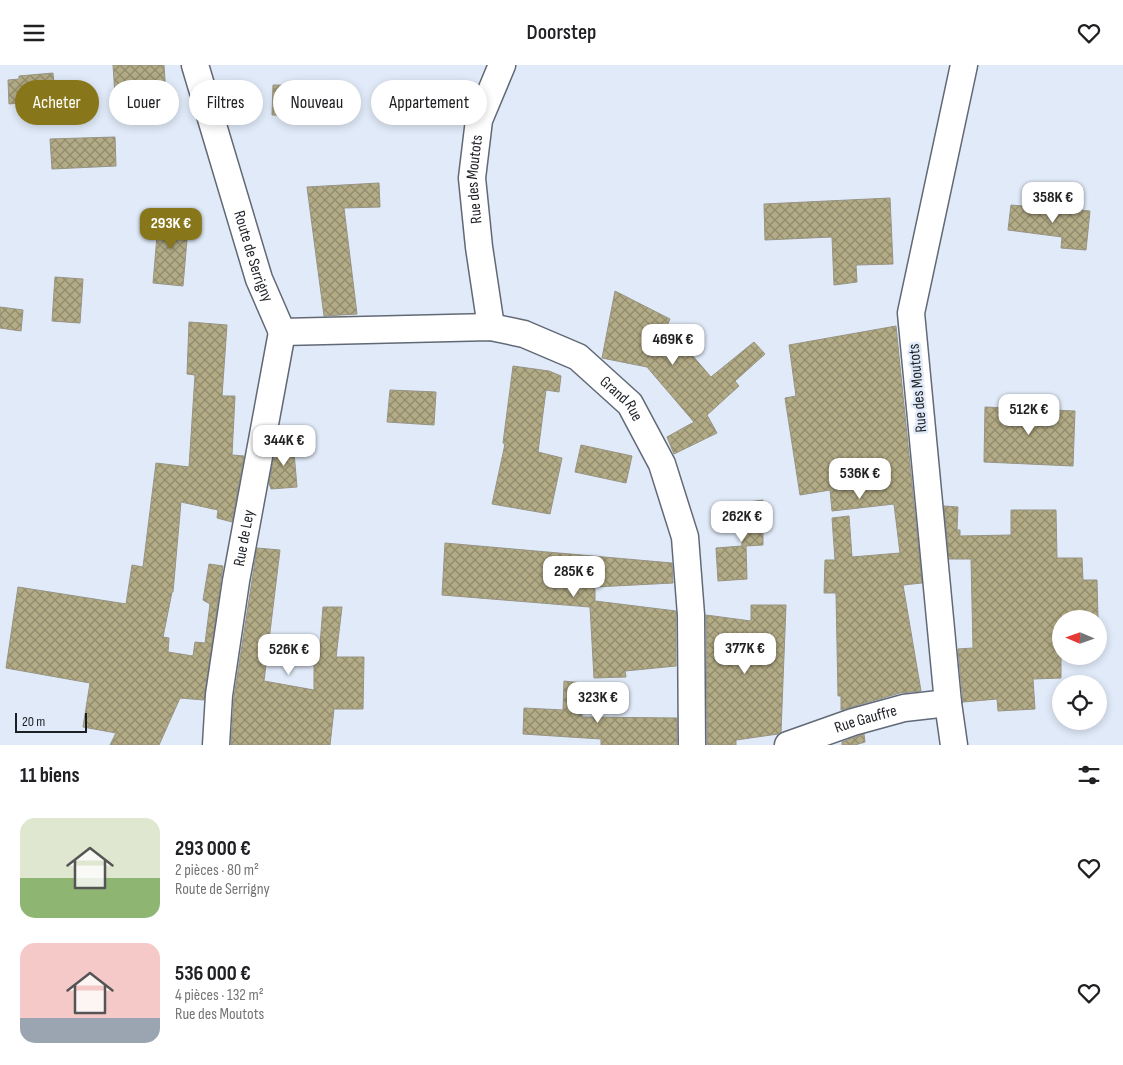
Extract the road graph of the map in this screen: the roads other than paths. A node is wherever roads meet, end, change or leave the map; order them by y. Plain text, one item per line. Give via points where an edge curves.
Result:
1 (195, 65) edge
2 (502, 65) edge
3 (964, 65) edge
4 (491, 327) junction
5 (282, 332) junction
6 (948, 703) junction
7 (216, 745) edge
8 (692, 745) edge
9 (788, 745) edge
10 (954, 745) edge

1 - 5 street, Route de Serrigny via 259,279
2 - 4 street, Rue des Moutots via 479,120 472,178
3 - 6 street, Rue des Moutots via 911,313
4 - 5 street, Grand Rue
4 - 8 street, Grand Rue via 524,334 578,357 630,405 662,463 685,537 691,615
5 - 7 street, Rue de Ley via 236,581 219,695
6 - 9 street, Rue Gauffre via 904,708
6 - 10 street, Rue des Moutots

